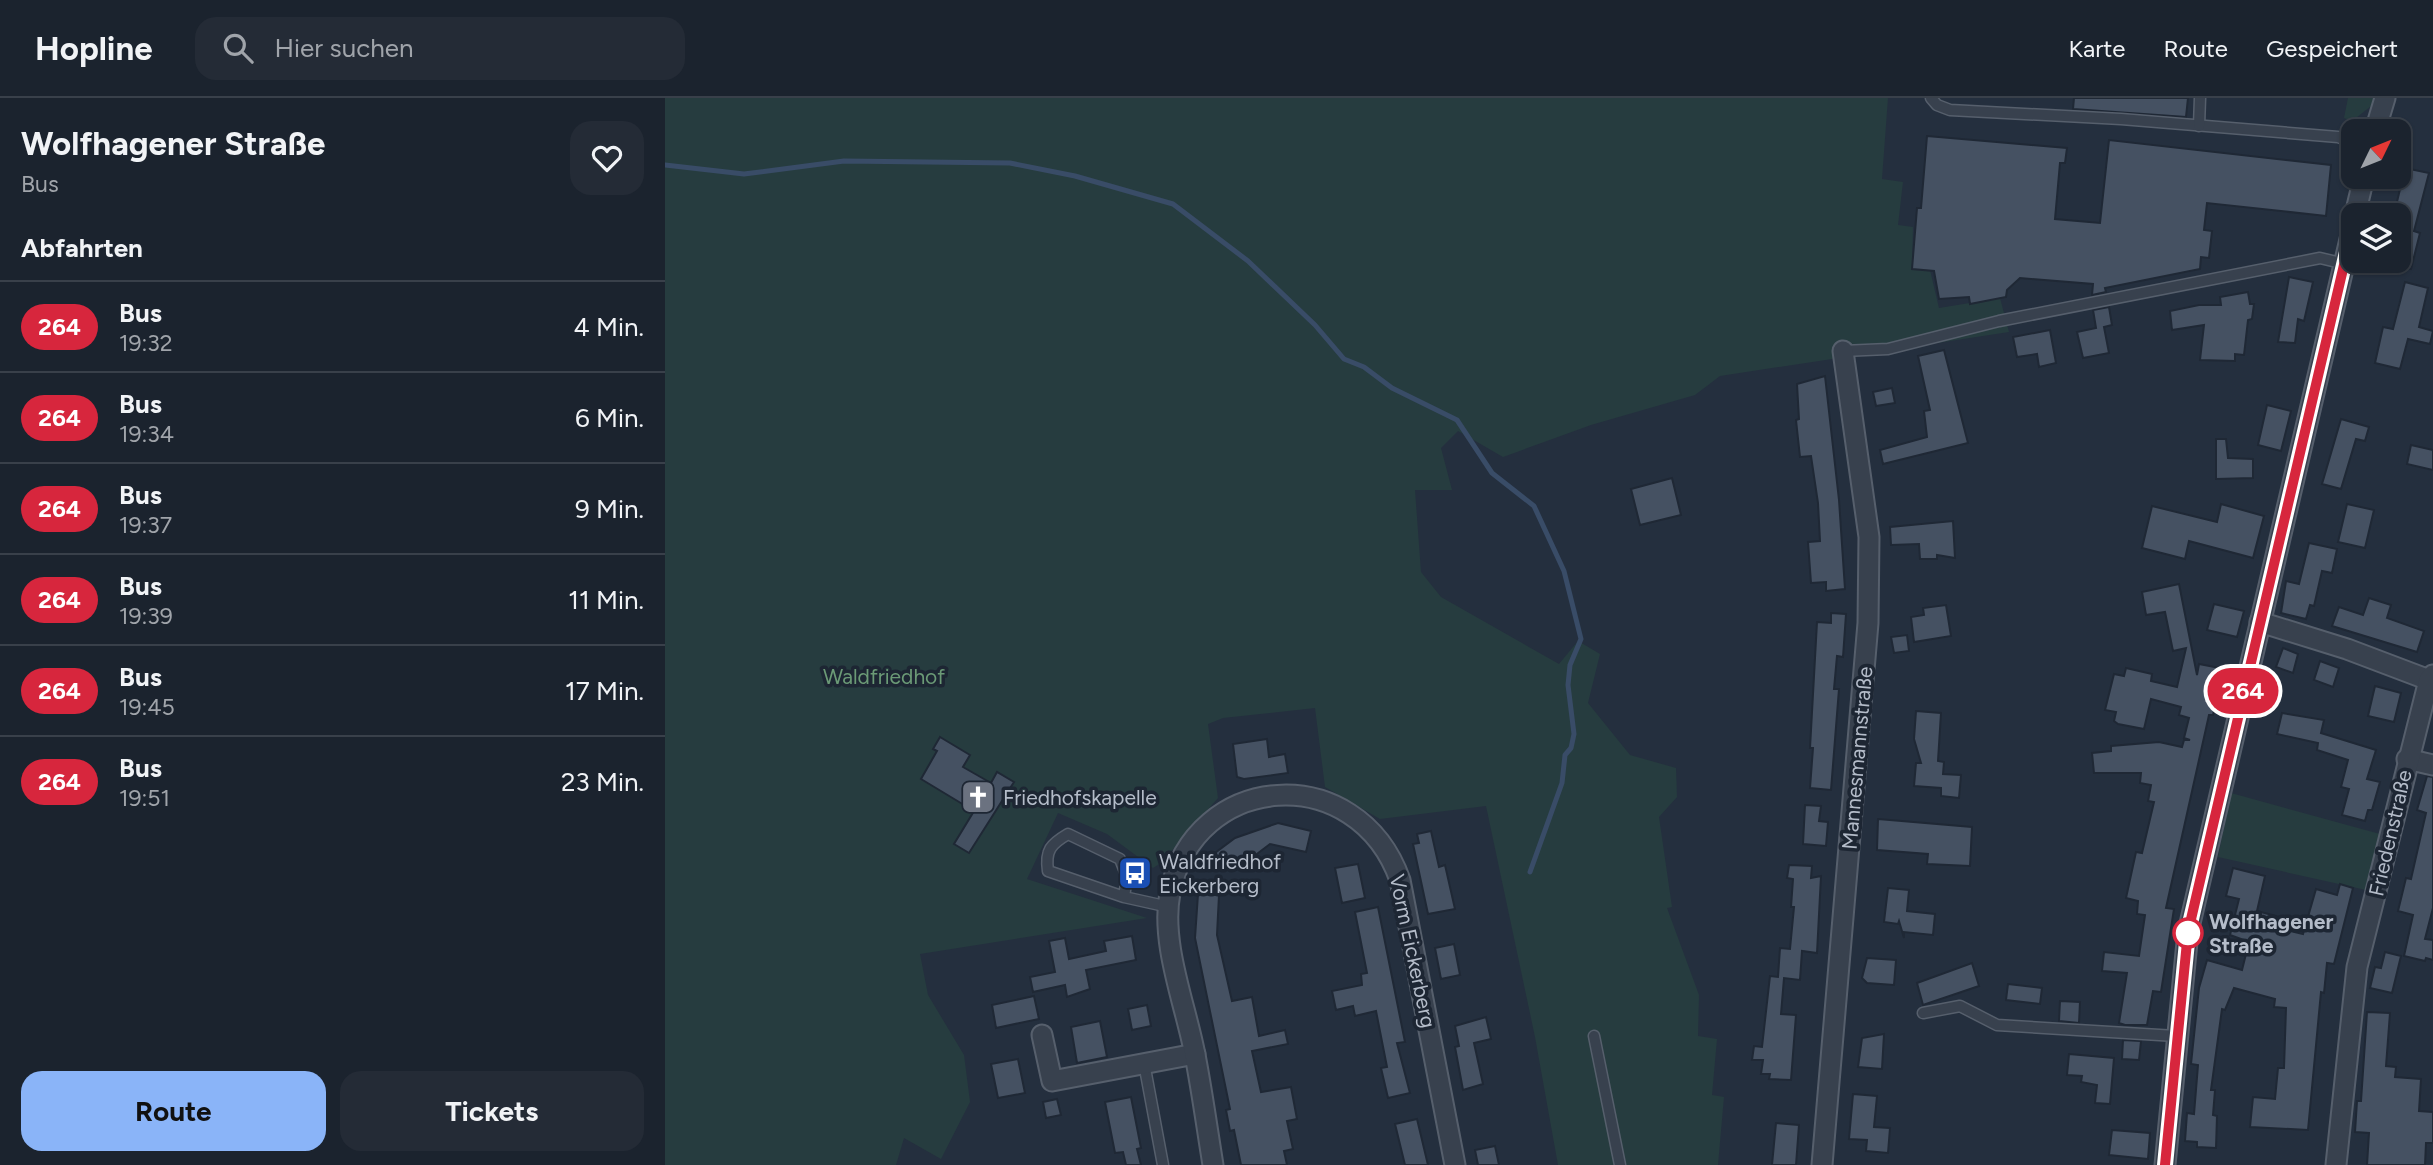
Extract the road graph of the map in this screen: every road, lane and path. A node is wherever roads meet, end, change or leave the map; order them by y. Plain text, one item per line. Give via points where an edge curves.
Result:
1 (1931, 98) edge
2 (2200, 98) edge
3 (2385, 98) edge
4 (2379, 119) edge
5 (2199, 126) junction
6 (2341, 138) edge
7 (2341, 263) edge
8 (2343, 273) edge
9 (1843, 351) joint
10 (2260, 622) junction
11 (2432, 679) edge
12 (2407, 759) junction
13 (2433, 765) edge
14 (1125, 897) junction
15 (1168, 907) junction
16 (1923, 1013) dead end
17 (1042, 1035) dead end
18 (1594, 1036) dead end
19 (2176, 1036) junction
20 (1195, 1054) junction
21 (1145, 1063) junction
22 (1164, 1165) edge
23 (1213, 1165) edge
24 (1455, 1165) edge
25 (1619, 1165) edge
26 (1822, 1165) edge
27 (2165, 1165) edge
28 (2336, 1165) edge

1 - 5 lane via 1949,110
2 - 5 lane
3 - 4 street
5 - 6 lane
7 - 9 lane via 2320,258 1999,321 1888,349
8 - 10 street
9 - 26 street, Mannesmannstraße via 1869,537 1868,623
10 - 11 street, Friedenstraße
10 - 19 street via 2188,932
11 - 12 street, Friedenstraße
12 - 13 street
12 - 28 street, Friedenstraße via 2353,989
14 - 14 lane via 1048,871 1046,857 1052,843 1068,834 1120,859 1127,877
14 - 15 lane
15 - 20 street, Vorm Eickerberg via 1177,979
15 - 24 street, Vorm Eickerberg via 1181,857 1199,834 1227,812 1264,798 1302,794 1357,816 1383,844 1400,880
16 - 19 lane via 1960,1006 1997,1025
17 - 21 street via 1052,1081
18 - 25 lane
19 - 27 street
20 - 21 street
20 - 23 street, Vorm Eickerberg
21 - 22 lane

